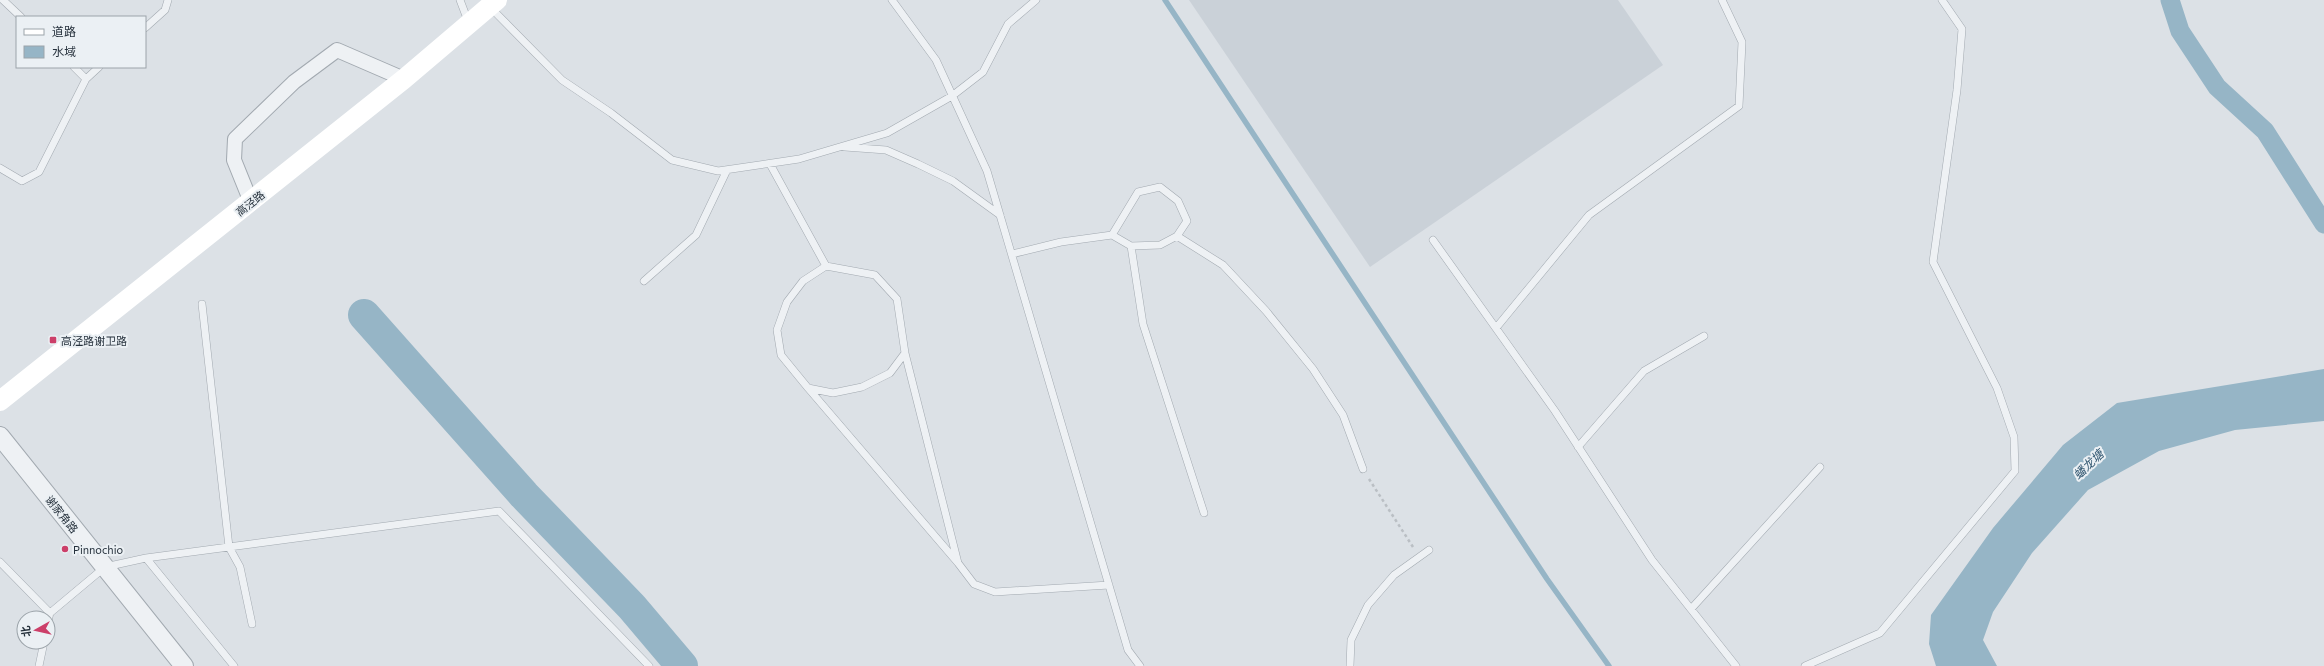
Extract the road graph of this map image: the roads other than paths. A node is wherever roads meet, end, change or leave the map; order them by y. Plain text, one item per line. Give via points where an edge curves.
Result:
1 (3, 0) edge
2 (168, 0) edge
3 (460, 0) edge
4 (892, 0) edge
5 (1036, 0) edge
6 (1722, 0) edge
7 (1942, 0) edge
8 (493, 3) edge
9 (20, 16) edge
10 (469, 24) junction
11 (146, 27) edge
12 (75, 68) edge
13 (98, 68) edge
14 (86, 78) junction
15 (404, 79) junction
16 (952, 96) junction
17 (841, 146) junction
18 (770, 164) junction
19 (0, 168) edge
20 (728, 170) junction
21 (251, 202) junction
22 (1000, 216) junction
23 (1112, 235) junction
24 (1177, 236) junction
25 (1433, 240) dead end
26 (1131, 246) junction
27 (1012, 254) junction
28 (826, 266) junction
29 (644, 281) dead end
30 (202, 304) dead end
31 (1496, 328) junction
32 (1704, 336) dead end
33 (905, 353) junction
34 (808, 388) junction
35 (0, 402) edge
36 (0, 436) edge
37 (1578, 447) junction
38 (1820, 467) dead end
39 (1363, 469) road end
40 (1204, 513) dead end
41 (228, 547) junction
42 (1429, 550) dead end
43 (146, 558) junction
44 (0, 562) edge
45 (958, 563) junction
46 (105, 567) junction
47 (1108, 585) junction
48 (1691, 609) junction
49 (47, 610) edge
50 (54, 610) edge
51 (252, 624) dead end
52 (42, 650) edge
53 (39, 666) edge
54 (184, 666) edge
55 (234, 666) edge
56 (650, 666) edge
57 (1140, 666) edge
58 (1350, 666) edge
59 (1736, 666) edge
60 (1805, 666) edge

1 - 9 lane
2 - 11 lane via 165,10
3 - 10 lane
4 - 16 lane via 936,60
5 - 16 lane via 1008,24 983,72
6 - 31 lane via 1742,42 1740,106 1590,215
7 - 60 lane via 1962,30 1957,90 1933,262 1997,388 2014,437 2015,471 1880,633
8 - 10 main road, 高泾路
8 - 20 lane via 562,80 611,113 672,160 718,171
10 - 15 main road, 高泾路
12 - 14 lane
13 - 14 lane
14 - 19 lane via 39,172 22,181
15 - 21 main road, 高泾路
15 - 21 street via 337,50 294,82 235,139 234,160
16 - 17 lane via 886,133
16 - 22 lane via 987,171
17 - 18 lane via 799,159
17 - 22 lane via 886,150 912,161 953,181
18 - 20 lane
18 - 28 lane
20 - 29 lane via 696,235
21 - 35 main road, 高泾路 via 60,351 33,377
22 - 27 lane
23 - 24 lane via 1138,192 1160,187 1178,201 1187,221
23 - 26 lane
23 - 27 lane via 1061,242
24 - 26 lane via 1160,245
24 - 39 lane via 1223,265 1266,311 1308,363 1343,415
25 - 31 lane
26 - 40 lane via 1143,324
27 - 47 lane
28 - 33 lane via 875,275 897,299
28 - 34 lane via 803,281 787,302 777,330 781,355
30 - 41 lane
31 - 37 lane
32 - 37 lane via 1644,371
33 - 34 lane via 890,373 862,387 833,393
33 - 45 lane
34 - 45 lane
36 - 46 street, 谢家角路
37 - 48 lane via 1652,560
38 - 48 lane
41 - 43 lane
41 - 51 lane via 240,567
41 - 56 lane via 499,511
42 - 58 lane via 1394,575 1368,605 1351,640
43 - 46 lane
43 - 55 lane
44 - 49 lane
45 - 47 lane via 974,584 995,592
46 - 50 lane
46 - 54 street, 谢家角路
47 - 57 lane via 1128,650
48 - 59 lane
52 - 53 lane

